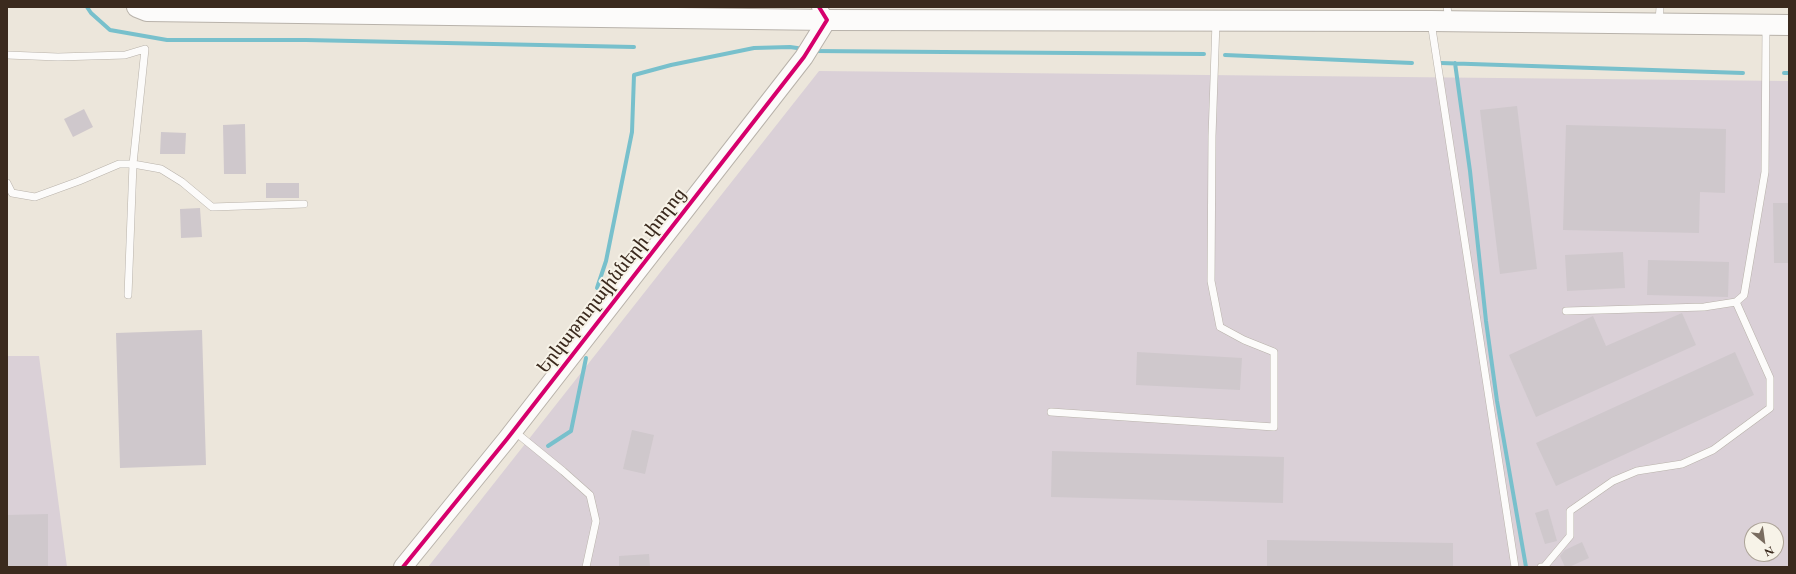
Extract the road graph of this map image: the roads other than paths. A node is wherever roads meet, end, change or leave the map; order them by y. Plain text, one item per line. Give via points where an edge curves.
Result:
1 (137, 7) edge
2 (823, 14) edge
3 (1659, 15) edge
4 (1443, 17) edge
5 (1216, 22) junction
6 (1766, 25) junction
7 (1789, 25) edge
8 (7, 55) edge
9 (133, 164) junction
10 (7, 183) edge
11 (304, 204) dead end
12 (128, 295) dead end
13 (1736, 302) junction
14 (1566, 312) dead end
15 (1051, 412) dead end
16 (513, 431) junction
17 (403, 567) edge
18 (586, 567) edge
19 (1514, 567) edge
20 (1541, 567) edge

1 - 2 main road via 155,11
2 - 5 main road
2 - 16 street, Երկաթուղայինների փողոց via 816,38 804,57
3 - 4 main road
3 - 6 main road
4 - 5 main road
4 - 19 lane
5 - 15 lane via 1211,281 1220,327 1274,352 1274,427
6 - 7 main road
6 - 13 lane via 1765,172 1744,295
8 - 9 lane via 125,55 145,49
9 - 10 lane via 119,164 79,182 35,197 12,193
9 - 11 lane via 161,169 182,182 212,207
9 - 12 lane
13 - 14 lane via 1704,307
13 - 20 lane via 1770,378 1770,408 1714,450 1682,464 1637,471 1619,479 1570,511 1570,536
16 - 17 street, Երկաթուղայինների փողոց
16 - 18 lane via 590,495 596,521

